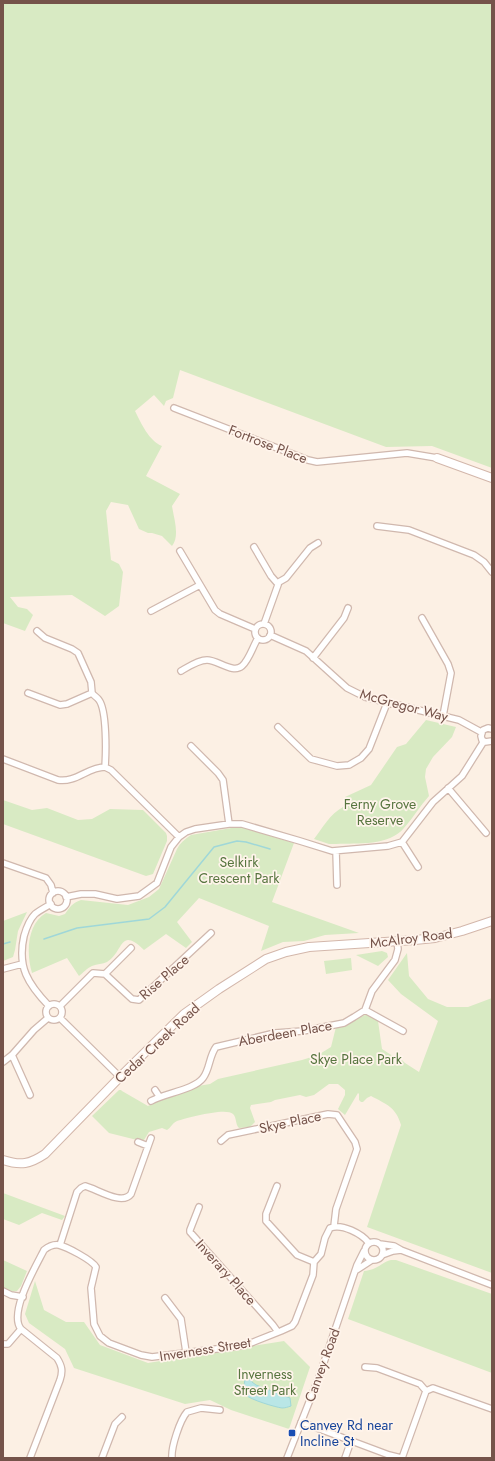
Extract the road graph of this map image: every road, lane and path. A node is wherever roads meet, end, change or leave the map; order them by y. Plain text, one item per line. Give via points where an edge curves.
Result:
1 (174, 408) dead end
2 (437, 458) joint
3 (492, 478) edge
4 (377, 526) dead end
5 (318, 543) dead end
6 (254, 547) dead end
7 (180, 551) dead end
8 (492, 572) edge
9 (278, 584) junction
10 (200, 585) junction
11 (348, 608) dead end
12 (152, 611) dead end
13 (422, 618) dead end
14 (264, 624) junction
15 (255, 629) junction
16 (37, 631) dead end
17 (270, 635) junction
18 (258, 638) junction
19 (314, 658) junction
20 (181, 671) dead end
21 (28, 693) dead end
22 (92, 693) junction
23 (387, 703) junction
24 (443, 716) junction
25 (278, 727) dead end
26 (492, 729) edge
27 (482, 732) junction
28 (484, 742) junction
29 (492, 742) edge
30 (191, 746) dead end
31 (3, 759) edge
32 (105, 767) junction
33 (448, 788) junction
34 (229, 824) junction
35 (486, 833) dead end
36 (179, 837) junction
37 (402, 842) junction
38 (336, 851) junction
39 (3, 863) edge
40 (418, 868) dead end
41 (337, 885) dead end
42 (53, 893) junction
43 (66, 897) junction
44 (50, 904) junction
45 (492, 921) edge
46 (211, 933) dead end
47 (397, 941) junction
48 (352, 944) joint
49 (130, 948) dead end
50 (22, 964) junction
51 (3, 969) edge
52 (105, 974) junction
53 (49, 1006) junction
54 (60, 1006) junction
55 (365, 1010) junction
56 (48, 1018) junction
57 (60, 1018) junction
58 (403, 1031) dead end
59 (12, 1055) junction
60 (3, 1062) edge
61 (120, 1077) junction
62 (154, 1090) dead end
63 (30, 1095) dead end
64 (159, 1096) junction
65 (151, 1101) dead end
66 (151, 1138) dead end
67 (221, 1141) dead end
68 (138, 1142) dead end
69 (148, 1146) junction
70 (3, 1160) edge
71 (277, 1186) dead end
72 (199, 1207) dead end
73 (334, 1226) junction
74 (369, 1243) junction
75 (380, 1244) junction
76 (60, 1246) junction
77 (364, 1250) junction
78 (401, 1250) junction
79 (382, 1255) junction
80 (372, 1260) junction
81 (314, 1262) junction
82 (355, 1271) junction
83 (492, 1285) edge
84 (3, 1291) edge
85 (23, 1297) junction
86 (165, 1298) dead end
87 (21, 1329) junction
88 (278, 1332) junction
89 (7, 1346) edge
90 (186, 1352) junction
91 (365, 1367) dead end
92 (426, 1391) junction
93 (492, 1409) edge
94 (220, 1410) dead end
95 (122, 1417) dead end
96 (301, 1422) junction
97 (351, 1441) junction
98 (30, 1458) edge
99 (102, 1458) edge
100 (172, 1458) edge
101 (287, 1458) edge
102 (345, 1458) edge
103 (402, 1458) edge

1 - 2 street, Fortrose Place via 317,462 407,453
2 - 3 street
4 - 8 street via 407,529 467,552 484,562
5 - 9 street via 310,548
6 - 9 street
7 - 10 street
9 - 14 street
10 - 12 street
10 - 15 street via 213,608
11 - 19 street via 344,618
13 - 24 street via 451,673
14 - 15 street
14 - 17 street via 270,628
15 - 18 street
16 - 22 street via 45,638 78,654 91,682
17 - 18 street via 266,639
17 - 19 street, McGregor Way via 302,648
18 - 20 street via 244,664 239,667 234,668 207,660
19 - 23 street, McGregor Way via 347,688 365,697
21 - 22 street via 60,705
22 - 32 street via 99,700 103,711
23 - 24 street, McGregor Way
23 - 25 street via 369,749 356,762 344,766 311,759
24 - 27 street, McGregor Way
26 - 27 street via 486,728
27 - 28 street
28 - 29 street
28 - 33 street via 462,776
30 - 34 street via 223,780
31 - 32 street via 63,781
32 - 36 street
33 - 35 street
33 - 37 street via 433,802
34 - 36 street via 191,830
34 - 38 street via 245,825
36 - 43 street via 171,847 157,883 138,896 118,899 81,894
37 - 38 street via 388,846
37 - 40 street
38 - 41 street
39 - 42 street via 46,878
42 - 43 street via 61,892
42 - 44 street
43 - 44 street via 67,903 63,907 55,908
44 - 50 street via 29,922 22,945
45 - 47 street, McAlroy Road via 445,936
46 - 52 street, Rise Place via 139,1000 132,999
47 - 48 street, McAlroy Road
47 - 55 street via 395,960 372,991
48 - 61 street, Cedar Creek Road via 301,948 266,959 191,1008
49 - 52 street
50 - 51 street
50 - 53 street via 35,991
52 - 54 street via 93,973
53 - 54 street
53 - 56 street via 46,1012
54 - 57 street via 63,1012
55 - 58 street
55 - 64 street, Aberdeen Place via 344,1022 295,1033 275,1033 216,1047 199,1083
56 - 57 street
56 - 59 street
57 - 61 street
59 - 60 street
59 - 63 street
61 - 70 street, Cedar Creek Road via 37,1159 22,1164
62 - 64 street
64 - 65 street, Aberdeen Place
66 - 69 street
67 - 73 street, Skye Place via 228,1135 328,1114 337,1116 357,1149 336,1209
68 - 69 street
69 - 76 street via 129,1197 121,1199 85,1186 77,1192
71 - 81 street via 266,1214 266,1221 297,1256
72 - 88 street, Inverary Place via 190,1232
73 - 74 street via 360,1234
73 - 81 street, Inverness Street via 330,1228 320,1254
74 - 75 street
74 - 77 street
75 - 78 street
75 - 79 street
76 - 85 street via 50,1246 44,1250 29,1278
76 - 90 street, Inverness Street via 91,1261 96,1267 91,1288 94,1324 104,1341 152,1357
77 - 80 street via 366,1257
77 - 82 street, Canvey Road
78 - 79 street via 393,1250
78 - 83 street
79 - 80 street
80 - 82 street
81 - 88 street, Inverness Street via 313,1275 297,1318 292,1326
82 - 96 street, Canvey Road
84 - 85 street
85 - 87 street via 17,1321
86 - 90 street via 181,1319
87 - 89 street
87 - 98 street via 57,1358 62,1369
88 - 90 street, Inverness Street via 240,1346
91 - 92 street via 377,1368 420,1384
92 - 93 street via 433,1388
92 - 103 street
94 - 100 street via 201,1408 187,1412 181,1421
95 - 99 street via 116,1424
96 - 97 street
96 - 101 street, Canvey Road
97 - 102 street
97 - 103 street

